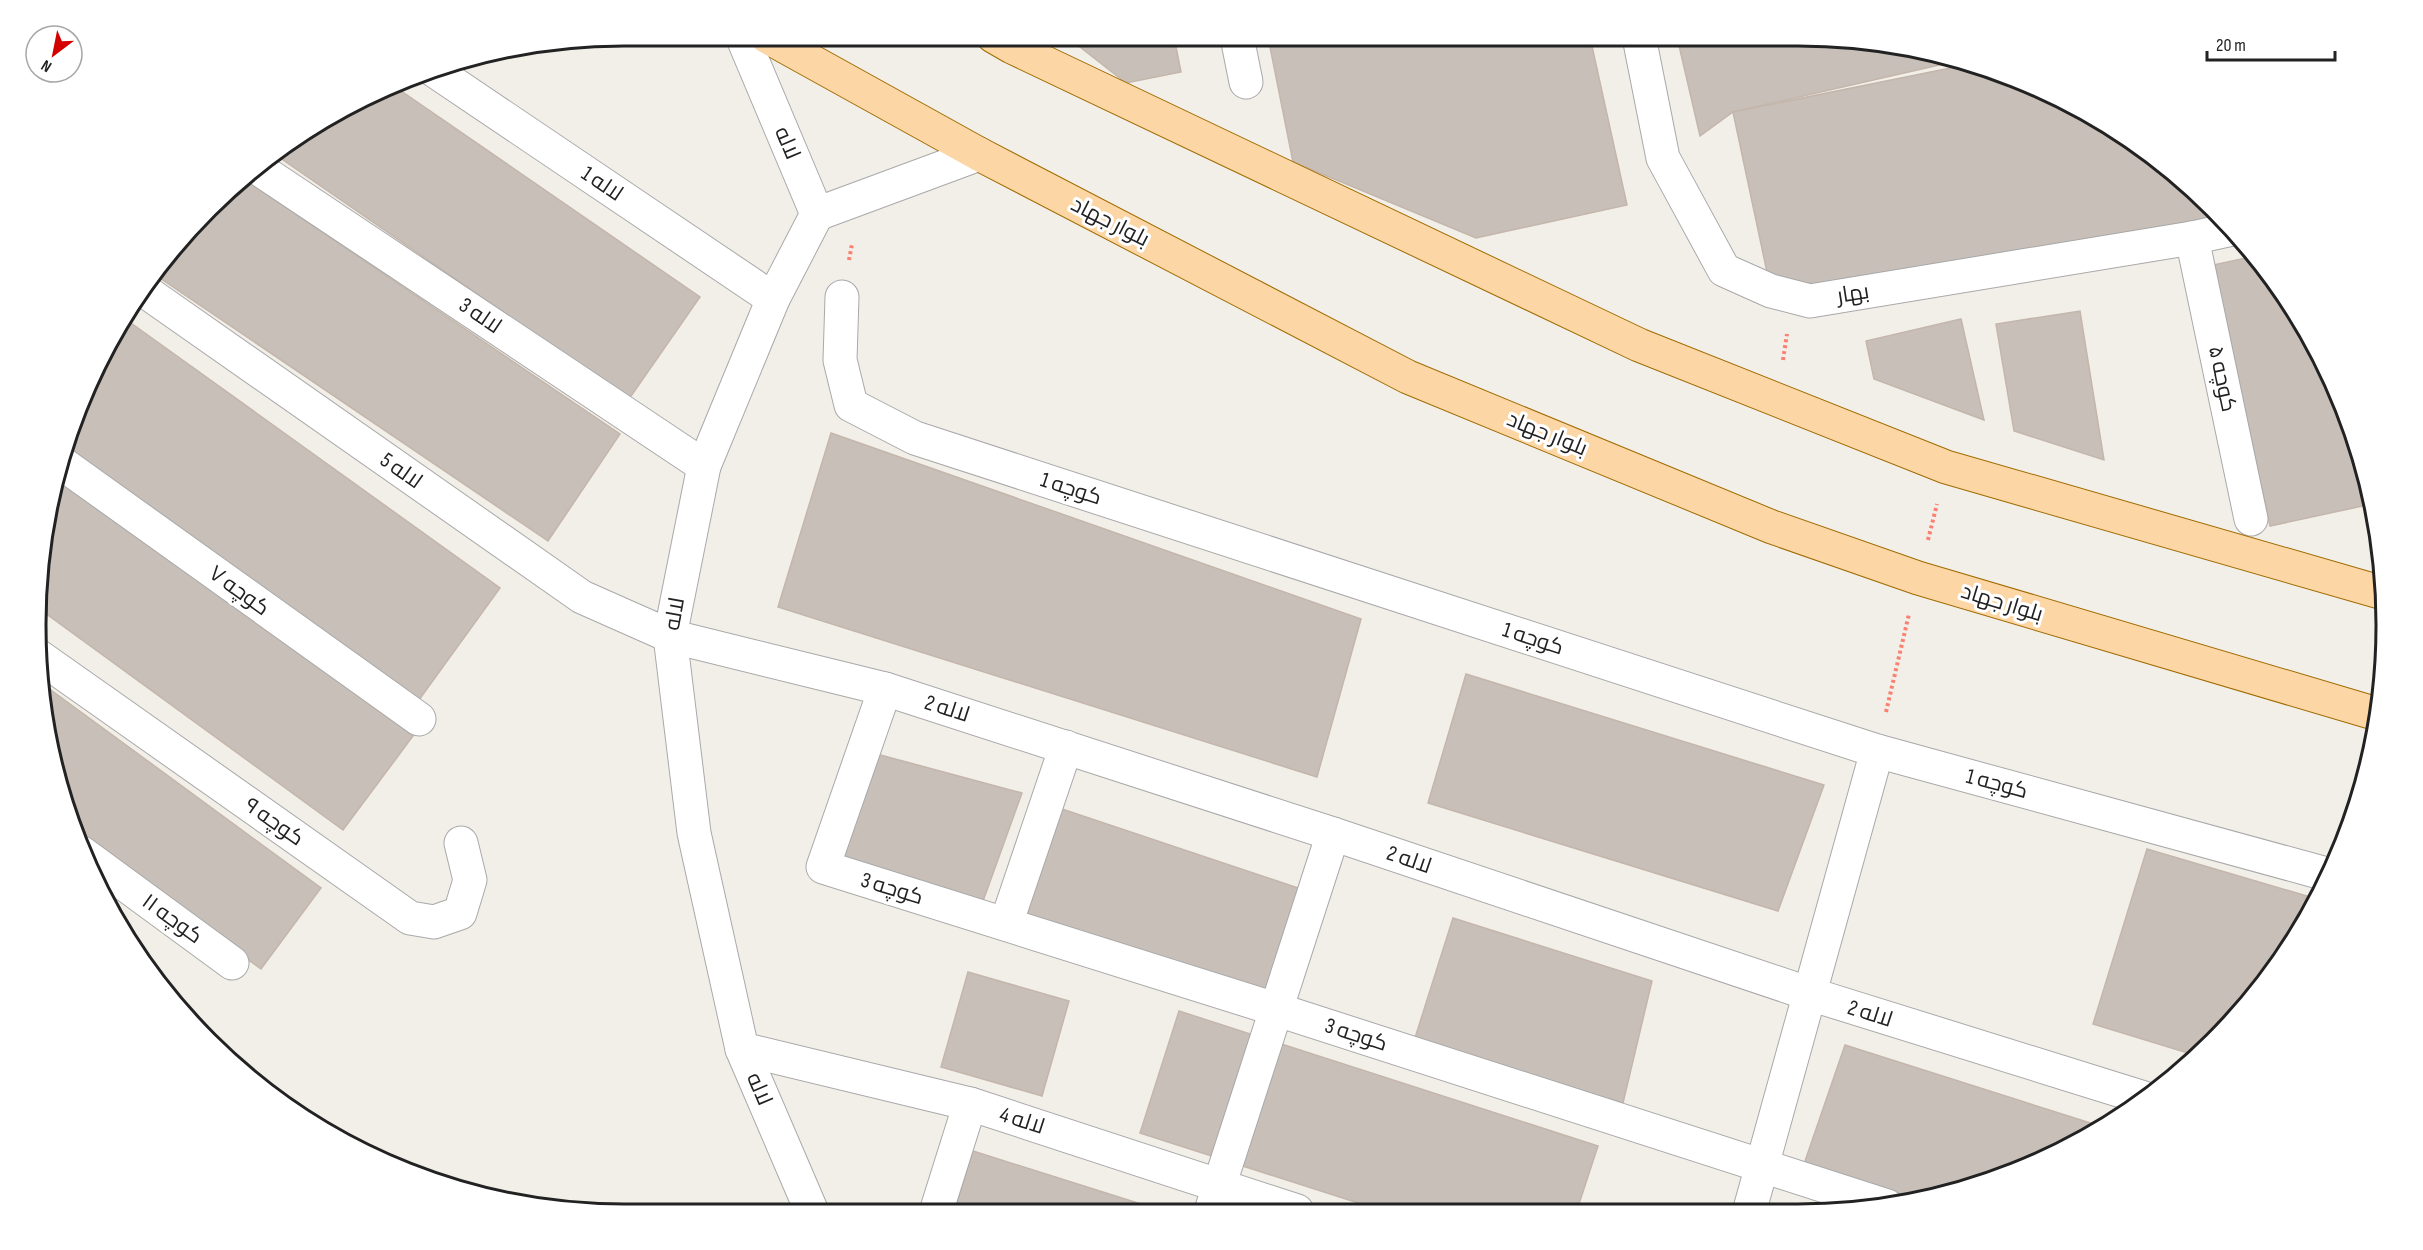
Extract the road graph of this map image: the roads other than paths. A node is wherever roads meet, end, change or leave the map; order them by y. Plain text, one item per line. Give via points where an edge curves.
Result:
1 (746, 46) edge
2 (784, 46) edge
3 (1009, 46) edge
4 (1239, 46) edge
5 (1641, 46) edge
6 (442, 76) edge
7 (1246, 82) dead end
8 (979, 154) junction
9 (265, 173) edge
10 (817, 214) junction
11 (2221, 232) edge
12 (2192, 238) junction
13 (150, 295) edge
14 (842, 297) road end
15 (773, 299) junction
16 (704, 466) junction
17 (68, 468) edge
18 (2251, 519) dead end
19 (2375, 590) edge
20 (670, 636) junction
21 (48, 663) edge
22 (885, 689) junction
23 (2370, 712) edge
24 (419, 719) dead end
25 (1066, 747) junction
26 (1877, 751) junction
27 (1333, 834) junction
28 (461, 843) dead end
29 (100, 866) edge
30 (2321, 872) edge
31 (1006, 924) junction
32 (232, 963) dead end
33 (1810, 994) junction
34 (1275, 1008) junction
35 (742, 1050) junction
36 (2134, 1095) edge
37 (970, 1104) junction
38 (1763, 1167) junction
39 (1215, 1198) edge
40 (1867, 1200) edge
41 (809, 1204) edge
42 (939, 1204) edge
43 (1253, 1204) edge
44 (1752, 1204) edge

1 - 10 street, لاله
2 - 8 main road, بلوار جهاد
3 - 19 main road via 1639,345 1946,467
4 - 7 street
5 - 12 street, بهار via 1663,158 1724,270 1771,291 1810,301
6 - 15 street, لاله 1
8 - 10 street
8 - 23 main road, بلوار جهاد via 1408,377 1772,527 1918,578
9 - 16 street, لاله 3
10 - 15 street, لاله
11 - 12 street, بهار
12 - 18 street, کوچه ۵
13 - 20 street, لاله 5 via 582,597
14 - 26 street, کوچه 1 via 840,360 851,405 915,438
15 - 16 street, لاله
16 - 20 street, لاله
17 - 24 street, کوچه ۷
20 - 22 street, لاله 2
20 - 35 street, لاله via 694,833
21 - 28 street, کوچه ۹ via 410,918 434,921 460,913 470,880
22 - 25 street, لاله 2
22 - 31 street, کوچه 3 via 823,867
25 - 27 street, لاله 2
25 - 31 street
26 - 30 street, کوچه 1
26 - 33 street
27 - 33 street, لاله 2
27 - 34 street
29 - 32 street, کوچه ۱۱
31 - 34 street, کوچه 3
33 - 36 street, لاله 2
33 - 38 street
34 - 38 street, کوچه 3
34 - 39 street
35 - 37 street, لاله 4
35 - 41 street, لاله
37 - 39 street, لاله 4
37 - 42 street
38 - 40 street, کوچه 3
38 - 44 street
39 - 43 street, لاله 4

